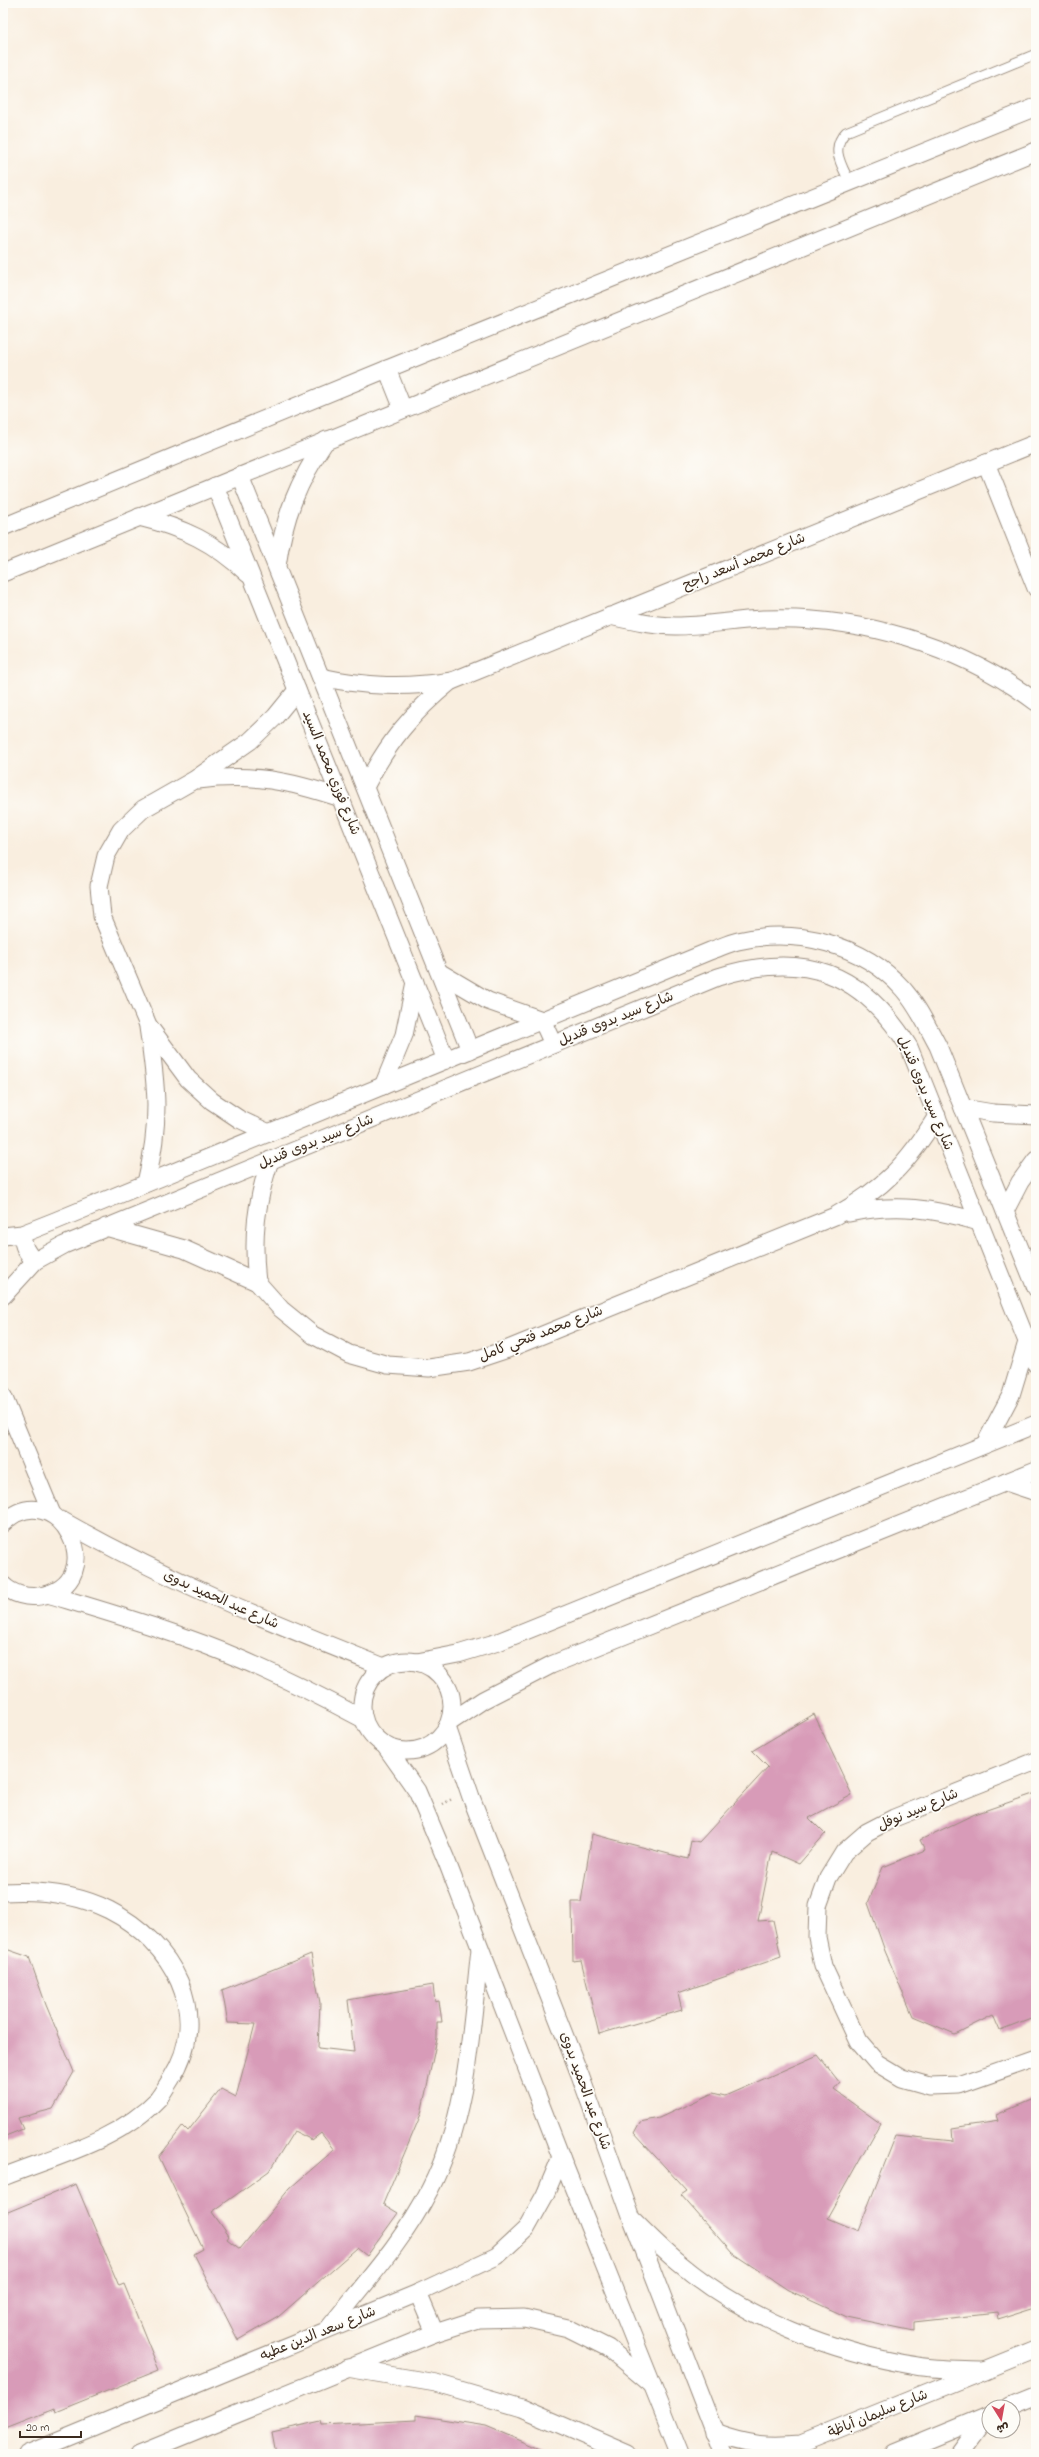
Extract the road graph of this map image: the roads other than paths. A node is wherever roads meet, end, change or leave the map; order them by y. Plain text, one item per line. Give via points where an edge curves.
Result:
1 (1036, 54) edge
2 (1036, 107) edge
3 (1036, 150) edge
4 (849, 181) junction
5 (387, 369) junction
6 (404, 409) junction
7 (326, 440) junction
8 (1036, 442) edge
9 (986, 463) junction
10 (240, 476) junction
11 (216, 486) junction
12 (139, 517) junction
13 (3, 528) edge
14 (277, 568) junction
15 (3, 573) edge
16 (253, 579) junction
17 (1036, 588) edge
18 (610, 616) junction
19 (321, 678) junction
20 (452, 681) junction
21 (297, 690) junction
22 (1036, 702) edge
23 (194, 780) junction
24 (365, 786) junction
25 (341, 798) junction
26 (439, 972) junction
27 (415, 982) junction
28 (542, 1020) junction
29 (148, 1025) junction
30 (553, 1044) junction
31 (470, 1050) junction
32 (446, 1060) junction
33 (383, 1086) junction
34 (963, 1108) junction
35 (1036, 1115) edge
36 (937, 1116) junction
37 (269, 1133) junction
38 (270, 1160) junction
39 (1036, 1160) edge
40 (146, 1183) junction
41 (1005, 1211) junction
42 (835, 1216) junction
43 (979, 1222) junction
44 (106, 1227) junction
45 (22, 1234) junction
46 (3, 1236) edge
47 (36, 1261) junction
48 (257, 1282) junction
49 (1036, 1288) edge
50 (3, 1296) edge
51 (1027, 1342) junction
52 (1036, 1364) edge
53 (3, 1396) edge
54 (1036, 1424) edge
55 (985, 1444) junction
56 (1036, 1470) edge
57 (1006, 1482) junction
58 (1036, 1492) edge
59 (57, 1518) junction
60 (3, 1523) edge
61 (3, 1585) edge
62 (48, 1594) junction
63 (31, 1597) junction
64 (3, 1600) edge
65 (417, 1662) junction
66 (384, 1667) junction
67 (363, 1719) junction
68 (448, 1725) junction
69 (386, 1747) junction
70 (1036, 1761) edge
71 (3, 1892) edge
72 (480, 1947) junction
73 (1036, 2058) edge
74 (561, 2157) junction
75 (3, 2177) edge
76 (632, 2219) junction
77 (418, 2293) junction
78 (326, 2331) junction
79 (435, 2333) junction
80 (1036, 2349) edge
81 (347, 2368) junction
82 (984, 2370) junction
83 (653, 2386) junction
84 (1036, 2396) edge
85 (1021, 2402) edge
86 (981, 2419) edge
87 (981, 2425) edge
88 (714, 2433) junction
89 (27, 2454) edge
90 (139, 2454) edge
91 (628, 2454) edge
92 (680, 2454) edge
93 (723, 2454) edge
94 (894, 2454) edge
95 (959, 2454) edge

1 - 4 lane via 846,132 841,137 837,151
2 - 4 street
3 - 6 street
4 - 5 street
5 - 6 street
5 - 13 street
6 - 7 street
7 - 10 street
7 - 14 street via 307,469 292,501 282,534
8 - 9 street, شارع محمد أسعد راجح
9 - 17 street
9 - 18 street, شارع محمد أسعد راجح
10 - 11 street
10 - 14 street, شارع فوزي محمد السيد
11 - 12 street
11 - 16 street, شارع فوزي محمد السيد
12 - 15 street
12 - 16 street via 171,525 201,538 229,556
14 - 19 street, شارع فوزي محمد السيد
16 - 21 street, شارع فوزي محمد السيد
18 - 20 street, شارع محمد أسعد راجح
18 - 22 street via 643,624 676,626 764,619 819,621 874,629 926,644 977,666
19 - 20 street, شارع محمد أسعد راجح via 386,687
19 - 24 street, شارع فوزي محمد السيد
20 - 24 street, شارع محمد أسعد راجح via 425,703 401,728 381,756
21 - 23 street via 275,717 250,741
21 - 25 street, شارع فوزي محمد السيد
23 - 25 street via 230,776 268,779 305,786
23 - 29 street via 143,809 121,830 106,856 100,886 102,916
24 - 26 street, شارع فوزي محمد السيد
25 - 27 street, شارع فوزي محمد السيد
26 - 28 street via 488,1001
26 - 31 street, شارع فوزي محمد السيد
27 - 32 street, شارع فوزي محمد السيد
27 - 33 street via 404,1036
28 - 30 street
28 - 31 street, شارع سيد بدوى قنديل
28 - 34 street, شارع سيد بدوى قنديل via 738,941 767,936 827,942 855,953 880,969 902,989 920,1012 938,1046
29 - 37 street via 188,1079 212,1101 239,1119
29 - 40 street via 157,1088 158,1120 154,1152
30 - 36 street, شارع سيد بدوى قنديل via 718,977 749,967 781,964 813,969 843,980 870,997 892,1020 909,1047
30 - 38 street, شارع سيد بدوى قنديل
31 - 32 street, شارع سيد بدوى قنديل
32 - 33 street, شارع سيد بدوى قنديل
33 - 37 street, شارع سيد بدوى قنديل
34 - 35 street via 993,1113
34 - 41 street, شارع سيد بدوى قنديل
36 - 42 street, شارع محمد فتحي كامل via 918,1147 894,1174 866,1198
36 - 43 street, شارع سيد بدوى قنديل
37 - 40 street, شارع سيد بدوى قنديل
38 - 44 street, شارع سيد بدوى قنديل
38 - 48 street via 260,1190 255,1220
39 - 41 street via 1020,1182
40 - 45 street, شارع سيد بدوى قنديل
41 - 49 street, شارع سيد بدوى قنديل
42 - 43 street, شارع محمد فتحي كامل via 871,1208 908,1207 944,1211
42 - 48 street, شارع محمد فتحي كامل via 508,1349 469,1362 429,1368 388,1365 349,1354 313,1335 281,1309
43 - 51 street, شارع سيد بدوى قنديل
44 - 47 street, شارع سيد بدوى قنديل via 64,1245
44 - 48 street, شارع محمد فتحي كامل via 184,1249
45 - 46 street, شارع سيد بدوى قنديل
45 - 47 street via 25,1249
47 - 50 street, شارع سيد بدوى قنديل
51 - 52 street, شارع سيد بدوى قنديل
51 - 55 street via 1011,1395
53 - 59 street
54 - 55 street
55 - 65 street via 498,1642 458,1654
56 - 57 street
57 - 58 street
57 - 68 street via 551,1665 483,1700
59 - 60 street, شارع عبد الحميد بدوى via 37,1510 22,1512
59 - 62 street via 72,1533 76,1547 76,1562 70,1576 61,1587
59 - 66 street, شارع عبد الحميد بدوى via 126,1557 190,1588
61 - 63 street via 17,1594
62 - 63 street
62 - 67 street via 179,1635 304,1687
63 - 64 street
65 - 66 street via 406,1661
65 - 68 street via 430,1667 447,1685 452,1697
66 - 67 street via 372,1677 364,1690 361,1705
67 - 69 street via 376,1740
68 - 69 street via 439,1739 427,1747 414,1751 400,1751
68 - 76 street, شارع عبد الحميد بدوى via 474,1804 580,2076
69 - 72 street via 417,1791
70 - 73 street, شارع سيد نوفل via 894,1818 867,1832 844,1852 828,1878 818,1906 817,1937 823,1966 858,2041 877,2063 902,2078 930,2086 959,2085
71 - 75 street via 38,1890 74,1897 109,1910 140,1930 168,1958 185,1993 190,2032 179,2067 167,2086 159,2098 132,2122 99,2139
72 - 74 street
72 - 78 street via 465,2075 452,2133 431,2189 400,2240
74 - 77 street, شارع سعد الدين عطيه via 545,2195 526,2229 497,2256
74 - 83 street
76 - 82 street via 680,2264 733,2302 792,2331 854,2353 918,2366
76 - 88 street, شارع عبد الحميد بدوى
77 - 78 street, شارع سعد الدين عطيه
77 - 79 street
78 - 89 street, شارع سعد الدين عطيه
79 - 81 street
79 - 83 street via 486,2319 524,2318 568,2328 608,2348
80 - 82 street, شارع سليمان أباظة
81 - 90 street
81 - 91 street via 436,2383 522,2408
82 - 88 street, شارع سليمان أباظة via 801,2444 764,2446 742,2443
83 - 92 street
84 - 85 street
86 - 94 street
87 - 95 street
88 - 93 street, شارع عبد الحميد بدوى

